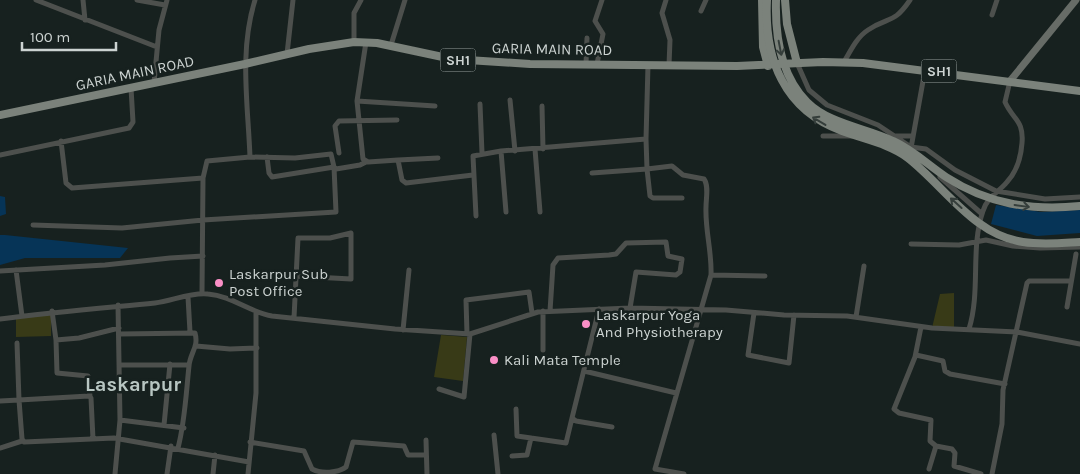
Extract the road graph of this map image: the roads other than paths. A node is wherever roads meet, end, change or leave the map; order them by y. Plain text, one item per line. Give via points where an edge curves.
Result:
1 (36, 0) edge
2 (83, 0) edge
3 (137, 0) edge
4 (256, 0) edge
5 (292, 0) edge
6 (361, 0) edge
7 (405, 0) edge
8 (602, 0) edge
9 (666, 0) edge
10 (706, 0) edge
11 (762, 0) edge
12 (768, 0) edge
13 (776, 0) edge
14 (785, 0) edge
15 (910, 0) edge
16 (997, 0) edge
17 (1076, 0) edge
18 (166, 2) edge
19 (701, 11) dead end
20 (992, 15) dead end
21 (84, 20) junction
22 (587, 38) dead end
23 (354, 42) junction
24 (366, 42) junction
25 (391, 45) junction
26 (157, 46) junction
27 (287, 54) junction
28 (844, 62) junction
29 (796, 63) junction
30 (245, 64) junction
31 (586, 64) junction
32 (597, 64) junction
33 (648, 65) junction
34 (669, 65) junction
35 (768, 66) junction
36 (925, 70) junction
37 (1010, 81) junction
38 (154, 83) junction
39 (131, 88) junction
40 (1080, 91) edge
41 (510, 100) dead end
42 (357, 101) junction
43 (480, 104) dead end
44 (434, 106) dead end
45 (542, 106) dead end
46 (0, 115) edge
47 (358, 119) junction
48 (397, 120) dead end
49 (823, 136) dead end
50 (894, 136) junction
51 (913, 136) junction
52 (646, 139) junction
53 (61, 141) junction
54 (911, 146) junction
55 (535, 149) junction
56 (542, 149) junction
57 (515, 150) junction
58 (501, 152) junction
59 (339, 153) dead end
60 (482, 153) junction
61 (0, 155) edge
62 (250, 157) junction
63 (267, 157) junction
64 (438, 158) dead end
65 (398, 160) junction
66 (366, 162) junction
67 (910, 163) dead end
68 (334, 167) junction
69 (648, 169) junction
70 (592, 173) dead end
71 (473, 175) junction
72 (203, 178) junction
73 (996, 191) junction
74 (1080, 197) edge
75 (682, 198) dead end
76 (1080, 206) edge
77 (506, 212) dead end
78 (540, 212) dead end
79 (982, 214) junction
80 (476, 216) dead end
81 (203, 220) junction
82 (33, 225) dead end
83 (977, 241) junction
84 (1080, 242) edge
85 (911, 244) dead end
86 (1080, 247) edge
87 (1076, 254) dead end
88 (202, 256) junction
89 (864, 266) dead end
90 (16, 270) junction
91 (409, 270) dead end
92 (0, 271) edge
93 (711, 275) junction
94 (296, 276) junction
95 (765, 276) dead end
96 (1070, 281) junction
97 (202, 294) junction
98 (188, 297) junction
99 (118, 305) junction
100 (1067, 307) dead end
101 (630, 308) junction
102 (599, 309) junction
103 (701, 309) junction
104 (52, 311) junction
105 (543, 311) junction
106 (550, 311) junction
107 (256, 312) junction
108 (532, 313) junction
109 (754, 313) junction
110 (794, 315) junction
111 (22, 316) junction
112 (856, 317) junction
113 (294, 318) junction
114 (0, 319) edge
115 (921, 327) junction
116 (968, 329) junction
117 (403, 330) junction
118 (119, 331) junction
119 (190, 332) junction
120 (1017, 332) junction
121 (468, 334) junction
122 (56, 340) junction
123 (17, 343) dead end
124 (1080, 344) edge
125 (196, 346) junction
126 (257, 348) junction
127 (542, 350) dead end
128 (916, 355) junction
129 (170, 364) junction
130 (119, 365) junction
131 (189, 365) junction
132 (584, 371) junction
133 (1004, 384) junction
134 (439, 389) dead end
135 (676, 393) junction
136 (90, 396) junction
137 (19, 400) junction
138 (0, 402) edge
139 (516, 409) dead end
140 (572, 418) junction
141 (120, 420) junction
142 (164, 425) junction
143 (612, 427) dead end
144 (184, 428) junction
145 (494, 435) dead end
146 (531, 438) junction
147 (93, 439) junction
148 (119, 439) junction
149 (426, 440) dead end
150 (22, 441) junction
151 (250, 442) junction
152 (171, 446) junction
153 (936, 446) junction
154 (0, 448) edge
155 (178, 448) junction
156 (215, 455) junction
157 (426, 455) junction
158 (512, 456) dead end
159 (249, 462) junction
160 (929, 469) dead end
161 (116, 474) edge
162 (167, 474) edge
163 (213, 474) edge
164 (248, 474) edge
165 (427, 474) edge
166 (498, 474) edge
167 (684, 474) edge
168 (981, 474) edge
169 (992, 474) edge

1 - 21 street
2 - 21 street
3 - 18 street
4 - 30 street via 248,26
5 - 27 street
6 - 23 street via 354,13
7 - 25 street
8 - 32 street via 595,21 603,34
9 - 34 street via 662,13 670,40
10 - 19 street
11 - 35 main road via 763,47
84 -> 12 main road, bridge via 1022,242 1002,236 985,228 957,205 907,157 814,118 792,97 778,74 769,36
13 -> 76 main road, bridge via 777,32 785,64 802,95 816,109 894,141 953,181 1004,204
14 - 29 main road
15 - 28 street via 894,19 861,35
16 - 20 street
17 - 37 main road
18 - 26 street
21 - 26 street
22 - 31 street
23 - 24 main road, GARIA MAIN ROAD / SH1
23 - 27 main road, GARIA MAIN ROAD / SH1
24 - 25 main road, GARIA MAIN ROAD / SH1
24 - 42 street
25 - 31 main road, GARIA MAIN ROAD / SH1 via 464,60
26 - 38 street
27 - 30 main road, GARIA MAIN ROAD / SH1
28 - 29 main road, GARIA MAIN ROAD / SH1
28 - 36 main road, GARIA MAIN ROAD / SH1
29 - 35 main road, GARIA MAIN ROAD / SH1
29 - 50 street via 809,90 828,105 878,125
30 - 38 main road, GARIA MAIN ROAD / SH1
30 - 62 street
31 - 32 main road, GARIA MAIN ROAD / SH1
32 - 33 main road, GARIA MAIN ROAD / SH1
33 - 34 main road, GARIA MAIN ROAD / SH1
33 - 52 street
34 - 35 main road, GARIA MAIN ROAD / SH1
36 - 37 main road, GARIA MAIN ROAD / SH1
36 - 51 street
37 - 40 main road, GARIA MAIN ROAD / SH1
37 - 73 street via 1005,102 1020,123 1021,151 1013,173
38 - 39 main road, GARIA MAIN ROAD / SH1
39 - 46 main road, GARIA MAIN ROAD / SH1
39 - 53 street via 131,127
41 - 57 street
42 - 44 street
42 - 47 street
43 - 60 street
45 - 56 street
47 - 48 street
47 - 59 street via 336,123
47 - 66 street via 362,158
49 - 50 street
50 - 51 street
50 - 54 street
51 - 54 street
52 - 56 street
52 - 69 street
53 - 61 street
53 - 72 street via 66,183 72,188
54 - 67 street
54 - 73 street via 926,149 955,170
54 - 79 street via 916,156
55 - 56 street
55 - 57 street
55 - 78 street
57 - 58 street
58 - 60 street
58 - 77 street
60 - 71 street via 473,156
62 - 63 street
62 - 72 street via 208,161
63 - 68 street via 330,154
63 - 68 street via 272,177
64 - 65 street
65 - 66 street
65 - 71 street via 402,180 406,183
66 - 68 street via 360,166
68 - 81 street via 336,212
69 - 70 street
69 - 75 street via 650,196
69 - 93 street via 672,166 684,175 705,181
71 - 80 street
72 - 81 street
73 - 74 street via 1045,199
73 - 79 street via 985,204
79 - 83 street
81 - 82 street via 122,228
81 - 88 street
83 - 85 street via 959,245
83 - 86 street via 1040,248
83 - 116 street via 976,289
87 - 96 street
88 - 90 street via 105,266
88 - 97 street
89 - 112 street
90 - 92 street
90 - 111 street
91 - 117 street
93 - 95 street
93 - 103 street
94 - 94 street via 298,238 330,238 351,233 350,280
94 - 113 street
96 - 100 street
96 - 120 street via 1028,281
97 - 98 street
97 - 107 street via 228,297
98 - 99 street
98 - 119 street
99 - 104 street
99 - 118 street
101 - 102 street
101 - 103 street
101 - 106 street via 636,272 676,275 680,272 682,259 668,256 666,242 626,243 616,254 558,258 553,265
102 - 106 street
102 - 132 street
103 - 109 street
103 - 135 street
104 - 111 street
104 - 122 street
105 - 106 street
105 - 108 street
105 - 127 street
107 - 113 street
107 - 126 street
108 - 121 street
108 - 121 street via 529,292 466,300
109 - 110 street
109 - 110 street via 748,355 789,363
110 - 112 street
111 - 114 street
112 - 115 street
113 - 117 street
115 - 116 street
115 - 128 street
116 - 120 street
117 - 121 street
118 - 119 street
118 - 122 street
118 - 130 street
119 - 125 street via 195,333
120 - 124 street
120 - 133 street
121 - 134 street via 464,397
122 - 136 street via 57,373 88,376
123 - 137 street
125 - 126 street
125 - 131 street
126 - 151 street
128 - 133 street via 943,361 945,371 950,374
128 - 153 street via 894,409 931,420 930,442
129 - 130 street
129 - 131 street
129 - 142 street
130 - 141 street
131 - 144 street
132 - 135 street
132 - 140 street
133 - 169 street via 1002,424
135 - 167 street via 654,469
136 - 137 street
136 - 147 street
137 - 138 street
137 - 150 street
139 - 146 street via 517,436
140 - 143 street
140 - 146 street via 566,443
141 - 142 street
141 - 148 street
142 - 144 street
144 - 155 street
145 - 166 street
146 - 158 street via 527,455
147 - 148 street
147 - 150 street
148 - 152 street
148 - 161 street
149 - 157 street
150 - 154 street
151 - 157 street via 304,451 312,469 320,472 346,467 353,442 404,446 408,455
151 - 159 street
152 - 155 street
152 - 162 street
153 - 160 street
153 - 168 street via 952,450 954,466
155 - 156 street
156 - 159 street
156 - 163 street
157 - 165 street
159 - 164 street

